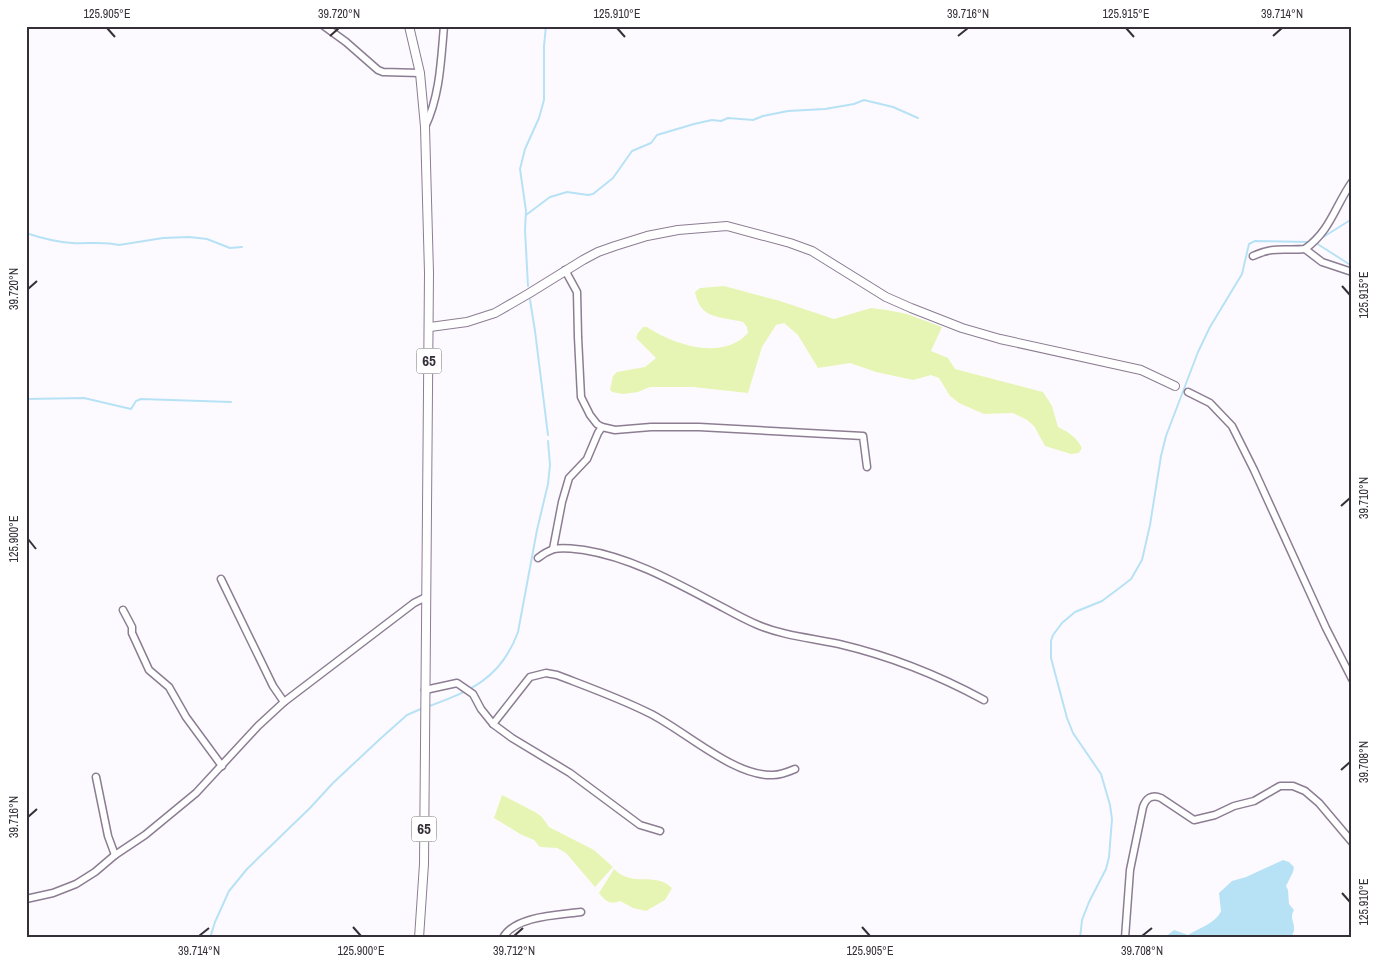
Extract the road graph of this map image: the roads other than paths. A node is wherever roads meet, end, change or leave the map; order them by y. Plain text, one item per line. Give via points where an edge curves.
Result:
1 (324, 26) edge
2 (409, 26) edge
3 (444, 26) edge
4 (420, 73) junction
5 (425, 127) junction
6 (1352, 182) edge
7 (1305, 249) junction
8 (1253, 256) dead end
9 (565, 270) junction
10 (1352, 272) edge
11 (430, 327) junction
12 (1175, 386) dead end
13 (1188, 392) dead end
14 (602, 427) junction
15 (867, 467) dead end
16 (553, 549) junction
17 (538, 558) dead end
18 (221, 579) dead end
19 (426, 597) junction
20 (123, 610) dead end
21 (1352, 678) edge
22 (425, 694) junction
23 (984, 700) dead end
24 (284, 702) junction
25 (493, 724) junction
26 (222, 766) junction
27 (795, 769) dead end
28 (96, 777) dead end
29 (660, 831) dead end
30 (1352, 842) edge
31 (114, 855) junction
32 (26, 899) edge
33 (580, 912) dead end
34 (419, 938) edge
35 (503, 938) edge
36 (1125, 938) edge

1 - 4 street via 378,70
2 - 4 main road, 65
3 - 5 street via 435,97
4 - 5 main road, 65
5 - 11 main road, 65
6 - 7 street via 1329,225
7 - 8 street via 1276,248
7 - 10 street via 1322,262
9 - 11 main road via 495,313 467,322
9 - 12 main road via 598,252 647,236 692,228 732,226 812,251 886,297 962,328 1142,370
9 - 14 street via 577,292 581,396 590,416
11 - 19 main road, 65
13 - 21 street via 1210,403 1232,426
14 - 15 street via 615,430 699,427 863,436
14 - 16 street via 587,458 569,478
16 - 17 street
16 - 23 street via 595,552 630,562 758,625 885,657 948,681
18 - 24 street
19 - 22 main road, 65
19 - 24 street
20 - 26 street via 146,666 169,687 186,717
22 - 25 street via 457,683 472,694
22 - 34 main road, 65 via 424,864
24 - 26 street
25 - 27 street via 530,677 546,673 650,714 735,766 774,776
25 - 29 street via 570,773 640,824
26 - 31 street via 191,798
28 - 31 street
30 - 36 street via 1315,799 1293,786 1280,786 1254,800 1194,820 1166,801 1150,797 1143,807 1130,870
31 - 32 street via 76,884
33 - 35 street via 522,922 507,931

